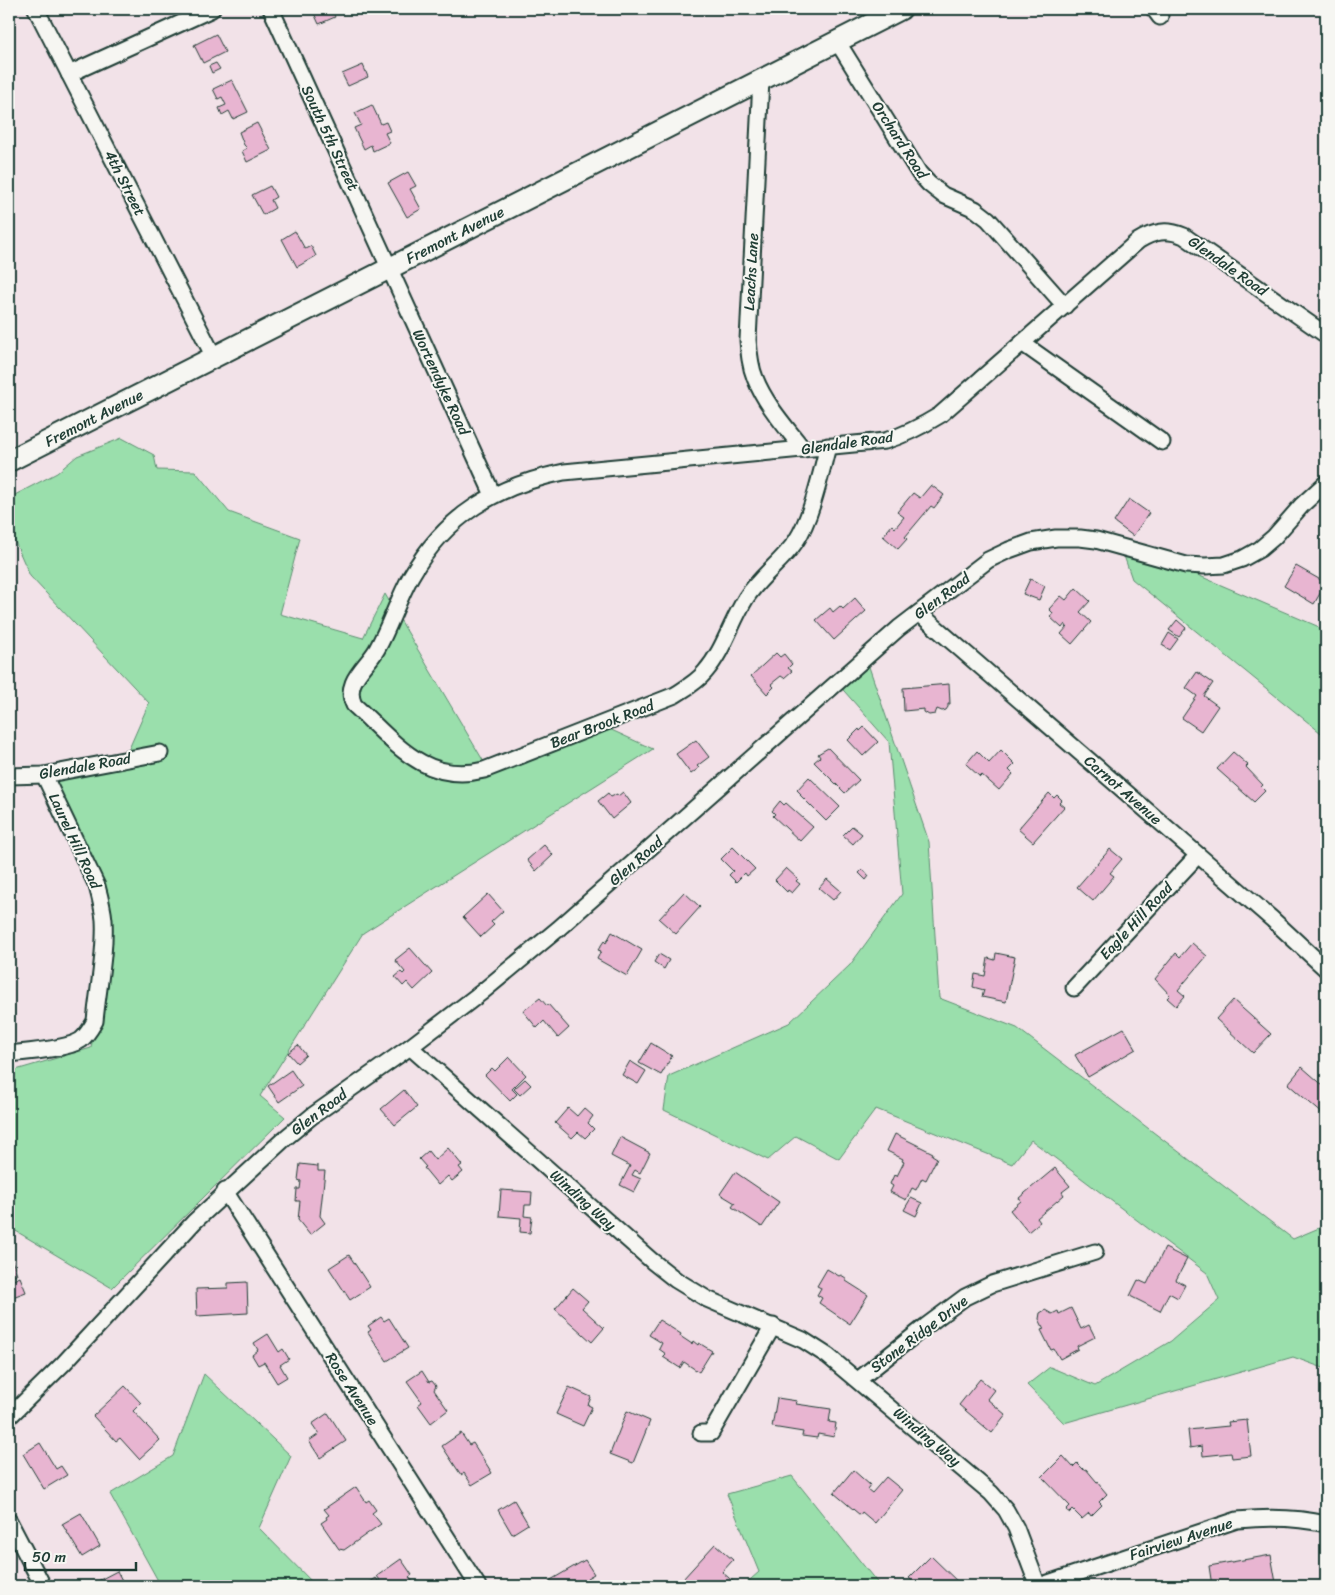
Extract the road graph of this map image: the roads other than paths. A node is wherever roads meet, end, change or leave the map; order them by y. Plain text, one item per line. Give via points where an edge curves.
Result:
1 (36, 9) edge
2 (212, 9) edge
3 (271, 9) edge
4 (901, 9) edge
5 (837, 41) junction
6 (69, 74) junction
7 (761, 80) junction
8 (389, 268) junction
9 (1066, 306) junction
10 (1326, 335) edge
11 (1022, 343) junction
12 (214, 357) junction
13 (1162, 442) dead end
14 (828, 446) junction
15 (803, 449) junction
16 (9, 461) edge
17 (1326, 483) edge
18 (493, 495) junction
19 (919, 613) junction
20 (390, 620) joint
21 (160, 753) dead end
22 (44, 774) junction
23 (9, 776) edge
24 (1198, 855) junction
25 (1326, 969) edge
26 (1074, 988) dead end
27 (410, 1047) junction
28 (9, 1054) edge
29 (225, 1191) junction
30 (1094, 1252) dead end
31 (773, 1326) junction
32 (858, 1380) junction
33 (9, 1417) edge
34 (701, 1433) dead end
35 (9, 1521) edge
36 (1326, 1524) edge
37 (43, 1586) edge
38 (478, 1586) edge
39 (1039, 1586) edge

1 - 6 street, 4th Street
2 - 6 street
3 - 8 street, South 5th Street
4 - 5 street, Fremont Avenue
5 - 7 street, Fremont Avenue
5 - 9 street, Orchard Road via 919,173 943,195 975,209 988,219
6 - 12 street, 4th Street
7 - 8 street, Fremont Avenue
7 - 15 street, Leachs Lane via 748,340 750,360 764,395
8 - 12 street, Fremont Avenue
8 - 18 street, Wortendyke Road
9 - 10 street, Glendale Road via 1138,241 1160,231 1173,232 1184,236
9 - 11 street, Glendale Road
11 - 13 street
11 - 14 street, Glendale Road via 940,416 920,428 884,441
12 - 16 street, Fremont Avenue
14 - 15 street, Glendale Road
14 - 20 street, Bear Brook Road via 798,539 746,598 704,673 692,685 666,699 484,770 458,774 441,772 410,757 354,705 351,698 353,682 377,649
15 - 18 street, Glendale Road via 564,472 536,478
17 - 19 street, Glen Road via 1260,550 1224,565 1186,565 1096,540 1056,538 1031,542 988,560
18 - 20 street, Glendale Road via 463,516 430,548 411,576
19 - 24 street, Carnot Avenue
19 - 27 street, Glen Road via 558,930
21 - 22 street, Glendale Road
22 - 23 street, Glendale Road
22 - 28 street, Laurel Hill Road via 97,886 102,905 104,941 95,1021 81,1040 70,1045
24 - 25 street, Carnot Avenue
24 - 26 street, Eagle Hill Road
27 - 29 street, Glen Road via 312,1116
27 - 31 street, Winding Way via 676,1280 734,1312
29 - 33 street, Glen Road
29 - 38 street, Rose Avenue
30 - 32 street, Stone Ridge Drive via 992,1284 965,1297
31 - 32 street, Winding Way via 803,1340
31 - 34 street via 711,1433
32 - 39 street, Winding Way via 992,1493 1016,1528
35 - 37 street
36 - 39 street, Fairview Avenue via 1291,1518 1237,1520

